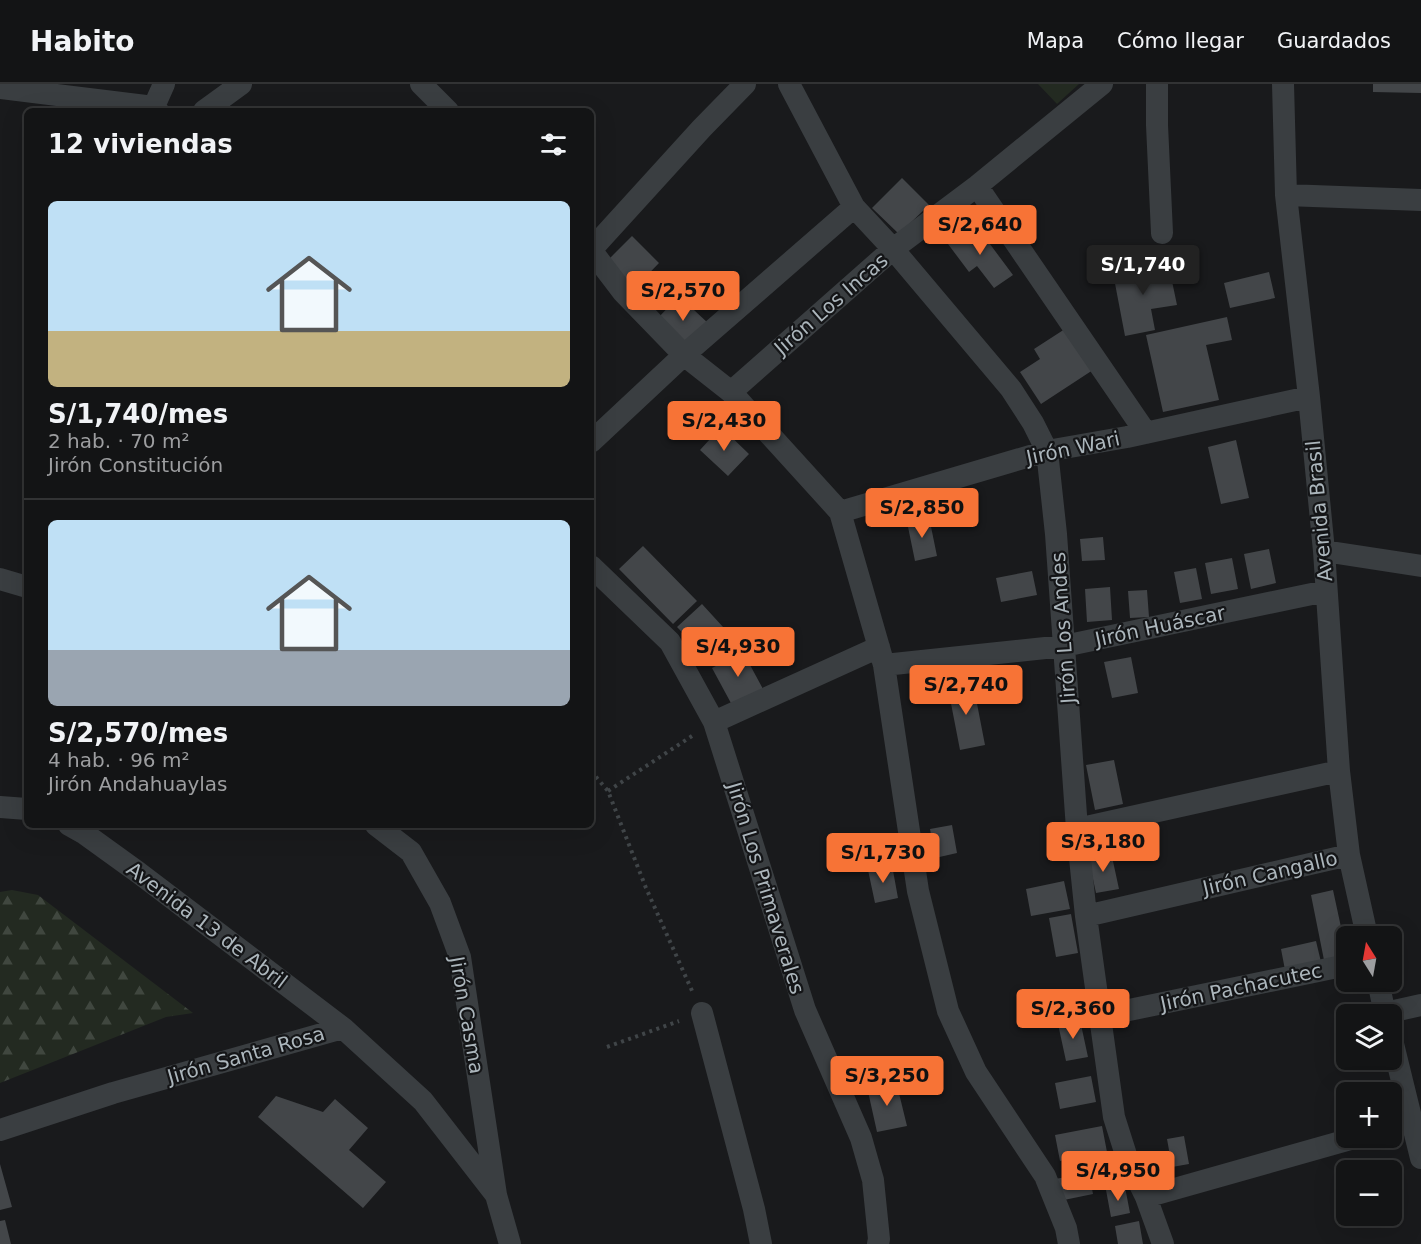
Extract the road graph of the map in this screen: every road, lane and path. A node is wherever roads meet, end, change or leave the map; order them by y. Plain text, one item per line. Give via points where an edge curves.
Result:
1 (156, 84) edge
2 (164, 84) edge
3 (241, 84) edge
4 (746, 84) edge
5 (789, 84) edge
6 (1102, 84) edge
7 (1157, 84) edge
8 (1283, 84) edge
9 (429, 86) edge
10 (0, 88) edge
11 (141, 108) edge
12 (155, 108) edge
13 (156, 108) edge
14 (208, 108) edge
15 (446, 108) edge
16 (977, 186) junction
17 (1286, 195) junction
18 (1421, 200) edge
19 (854, 207) junction
20 (1162, 233) dead end
21 (594, 247) edge
22 (893, 249) junction
23 (594, 254) edge
24 (684, 355) junction
25 (731, 392) junction
26 (1309, 397) junction
27 (1146, 433) junction
28 (594, 439) edge
29 (1047, 451) junction
30 (840, 512) junction
31 (1324, 551) junction
32 (1421, 566) edge
33 (594, 569) edge
34 (0, 579) edge
35 (24, 586) edge
36 (1326, 591) junction
37 (1064, 646) junction
38 (882, 656) junction
39 (714, 722) junction
40 (1339, 771) junction
41 (594, 775) edge
42 (608, 791) junction
43 (0, 807) edge
44 (24, 809) edge
45 (74, 828) edge
46 (380, 828) edge
47 (1077, 829) junction
48 (1349, 855) junction
49 (1086, 916) junction
50 (1366, 926) edge
51 (1336, 967) edge
52 (1421, 1005) edge
53 (1402, 1009) edge
54 (702, 1013) junction
55 (1100, 1016) junction
56 (344, 1028) junction
57 (607, 1047) dead end
58 (1402, 1124) edge
59 (0, 1130) edge
60 (1336, 1143) edge
61 (1421, 1158) edge
62 (496, 1195) junction
63 (1146, 1197) junction
64 (510, 1244) edge
65 (761, 1244) edge
66 (878, 1244) edge
67 (1069, 1244) edge
68 (1163, 1244) edge

1 - 12 street
2 - 13 street
3 - 14 street
4 - 21 street
5 - 19 street, Jirón Los Andes
6 - 16 street, Jirón Los Incas
7 - 20 street
8 - 17 street, Avenida Brasil
9 - 15 street
10 - 11 street
16 - 22 street, Jirón Los Incas
16 - 27 street
17 - 18 street
17 - 26 street, Avenida Brasil
19 - 22 street, Jirón Los Andes
19 - 24 street
22 - 25 street, Jirón Los Incas
22 - 29 street, Jirón Los Andes via 1011,389
23 - 24 street via 623,292
24 - 25 street
24 - 28 street
25 - 30 street
26 - 27 street, Jirón Wari
26 - 31 street, Avenida Brasil
27 - 29 street, Jirón Wari
29 - 30 street, Jirón Wari
29 - 37 street, Jirón Los Andes
30 - 38 street
31 - 32 street
31 - 36 street, Avenida Brasil
33 - 39 street, Jirón Los Primaverales via 670,642
34 - 35 street
36 - 37 street, Jirón Huáscar
36 - 40 street, Avenida Brasil
37 - 38 street, Jirón Huáscar
37 - 47 street, Jirón Los Andes
38 - 39 street, Jirón Huáscar
38 - 67 street via 918,891 948,1011 976,1072 1045,1176
39 - 42 path
39 - 66 street, Jirón Los Primaverales via 805,1010 861,1138 873,1180
40 - 47 street
40 - 48 street, Avenida Brasil
41 - 42 path
42 - 54 path
43 - 44 street
45 - 56 street, Avenida 13 de Abril
46 - 62 street, Jirón Casma via 411,852 440,903 460,957
47 - 49 street, Jirón Los Andes
48 - 49 street, Jirón Cangallo
48 - 50 street, Avenida Brasil
49 - 55 street, Jirón Los Andes
51 - 55 street, Jirón Pachacutec
52 - 53 street
54 - 57 path
54 - 65 street
55 - 63 street, Jirón Los Andes via 1114,1117 1127,1158
56 - 59 street, Jirón Santa Rosa via 112,1093
56 - 62 street, Jirón Santa Rosa via 423,1101
58 - 61 street
60 - 63 street
62 - 64 street
63 - 68 street, Jirón Los Andes

